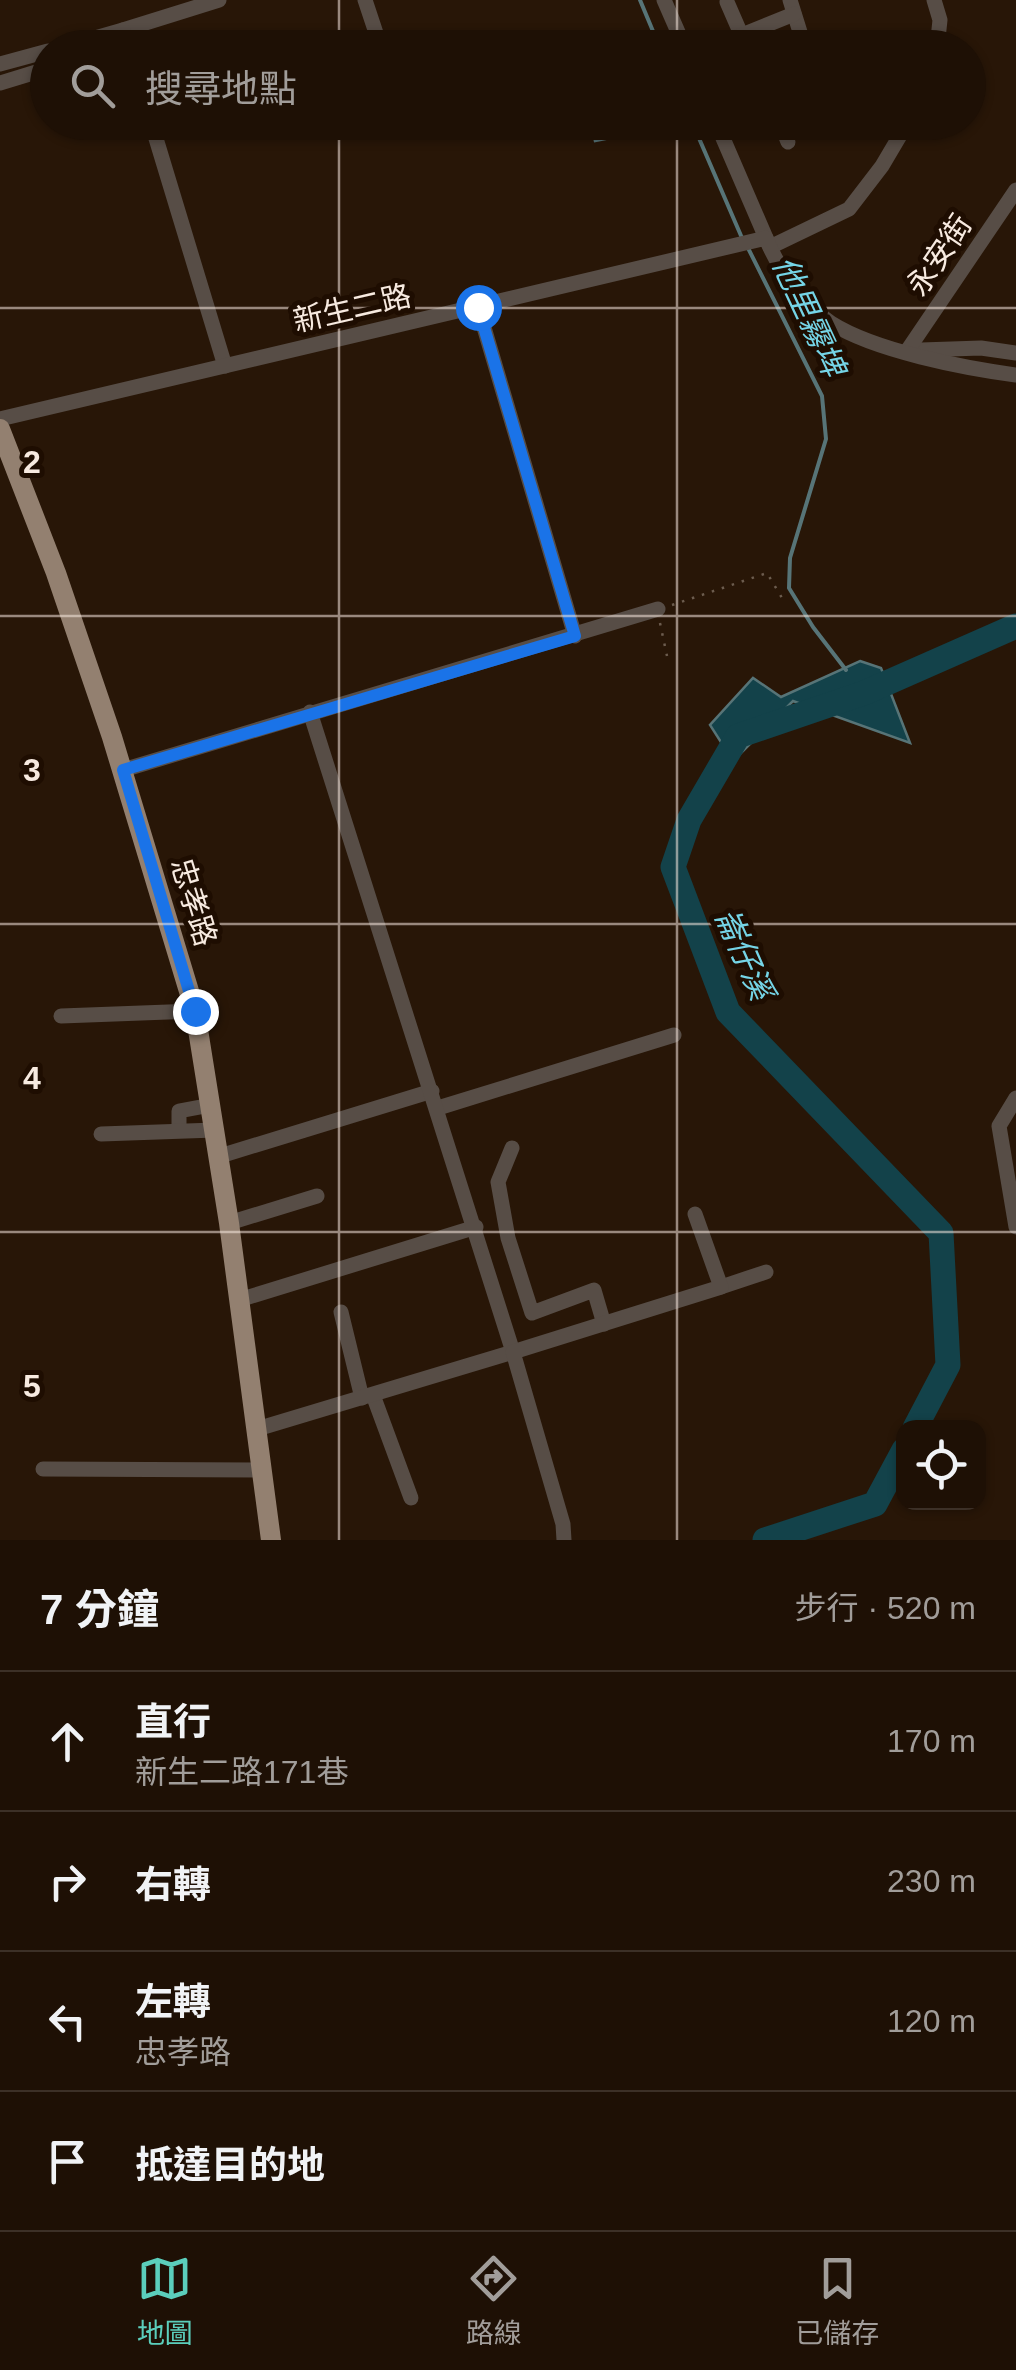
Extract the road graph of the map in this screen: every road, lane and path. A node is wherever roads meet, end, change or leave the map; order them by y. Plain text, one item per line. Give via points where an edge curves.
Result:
1 (218, 0) edge
2 (365, 0) edge
3 (664, 0) edge
4 (934, 0) edge
5 (727, 2) edge
6 (792, 7) edge
7 (122, 30) edge
8 (375, 30) edge
9 (677, 30) edge
10 (740, 30) edge
11 (759, 30) edge
12 (939, 30) edge
13 (30, 56) edge
14 (0, 64) edge
15 (30, 74) edge
16 (0, 83) edge
17 (156, 140) edge
18 (724, 140) edge
19 (897, 140) edge
20 (1016, 190) edge
21 (768, 242) junction
22 (478, 307) junction
23 (907, 351) junction
24 (1016, 353) edge
25 (224, 366) junction
26 (1016, 375) edge
27 (0, 419) edge
28 (0, 429) edge
29 (782, 598) dead end
30 (658, 609) junction
31 (575, 636) junction
32 (667, 656) dead end
33 (310, 712) junction
34 (123, 770) junction
35 (195, 1011) junction
36 (62, 1016) dead end
37 (674, 1036) dead end
38 (432, 1092) junction
39 (1014, 1102) edge
40 (211, 1105) junction
41 (438, 1108) junction
42 (179, 1125) dead end
43 (215, 1130) junction
44 (101, 1134) dead end
45 (512, 1148) dead end
46 (220, 1156) junction
47 (316, 1196) dead end
48 (695, 1214) dead end
49 (230, 1223) junction
50 (476, 1227) junction
51 (1016, 1227) edge
52 (766, 1272) dead end
53 (721, 1287) junction
54 (239, 1300) junction
55 (341, 1312) dead end
56 (604, 1324) junction
57 (514, 1352) junction
58 (367, 1397) junction
59 (257, 1429) junction
60 (43, 1469) dead end
61 (262, 1470) junction
62 (412, 1498) dead end
63 (271, 1540) edge
64 (564, 1540) edge

1 - 7 street
2 - 8 street
3 - 9 street
4 - 12 street
5 - 10 street
6 - 11 street
13 - 14 street
15 - 16 street
17 - 25 street
18 - 21 street
19 - 21 street, 新生二路 via 850,209
20 - 23 street, 永安街
21 - 22 street, 新生二路
21 - 23 street via 829,322
22 - 25 street, 新生二路
22 - 31 street
23 - 24 street
23 - 26 street
25 - 27 street, 新生二路
28 - 34 main road, 忠孝路
29 - 30 path via 767,574
30 - 31 street
30 - 32 path
31 - 33 street
33 - 34 street
33 - 38 street
34 - 35 main road, 忠孝路
35 - 36 street
35 - 40 main road, 忠孝路
37 - 41 street
38 - 41 street
38 - 46 street
39 - 51 street via 999,1126
40 - 42 street via 179,1110
40 - 43 main road, 忠孝路
41 - 50 street
43 - 44 street
43 - 46 main road, 忠孝路
45 - 56 street via 498,1182 532,1312 594,1290
46 - 49 main road, 忠孝路
47 - 49 street
48 - 53 street
49 - 54 main road, 忠孝路
50 - 54 street
50 - 57 street
52 - 53 street
53 - 56 street
54 - 59 main road, 忠孝路
55 - 58 street
56 - 57 street
57 - 58 street
57 - 64 street
58 - 59 street
58 - 62 street
59 - 61 main road, 忠孝路
60 - 61 street
61 - 63 main road, 忠孝路

